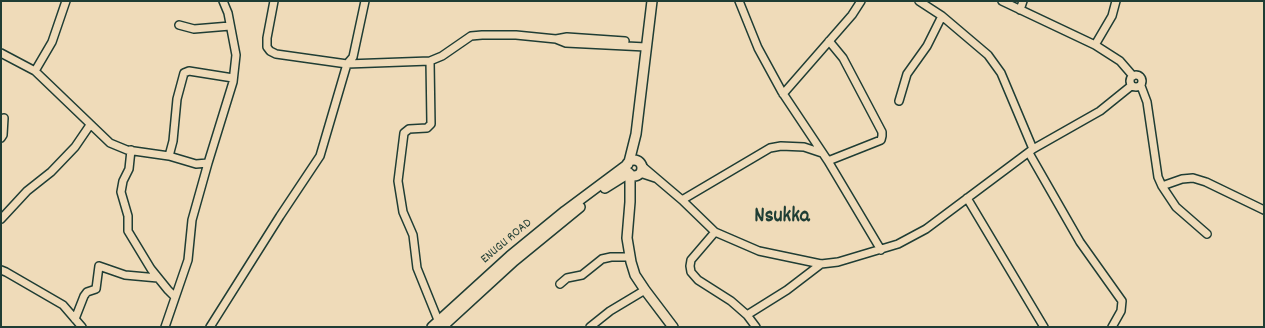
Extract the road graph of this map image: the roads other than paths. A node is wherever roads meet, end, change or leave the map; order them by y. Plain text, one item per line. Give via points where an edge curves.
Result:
1 (66, 1) edge
2 (223, 1) edge
3 (274, 1) edge
4 (365, 1) edge
5 (652, 1) edge
6 (739, 1) edge
7 (861, 1) edge
8 (918, 1) edge
9 (1002, 1) edge
10 (1023, 1) edge
11 (1116, 1) edge
12 (1020, 10) junction
13 (942, 16) junction
14 (179, 25) dead end
15 (230, 26) junction
16 (829, 41) junction
17 (647, 44) junction
18 (1096, 45) junction
19 (1, 53) edge
20 (353, 57) junction
21 (430, 61) junction
22 (347, 64) junction
23 (356, 64) junction
24 (35, 71) junction
25 (1133, 76) junction
26 (233, 78) junction
27 (1131, 86) junction
28 (1140, 86) junction
29 (783, 94) junction
30 (899, 101) dead end
31 (4, 118) dead end
32 (90, 125) junction
33 (1, 138) edge
34 (813, 140) junction
35 (804, 147) junction
36 (131, 150) junction
37 (1031, 151) junction
38 (822, 154) junction
39 (169, 156) junction
40 (828, 161) junction
41 (208, 163) junction
42 (196, 164) junction
43 (635, 169) junction
44 (205, 174) junction
45 (616, 181) junction
46 (1162, 186) junction
47 (630, 198) junction
48 (967, 198) junction
49 (682, 200) junction
50 (1264, 210) edge
51 (1, 219) edge
52 (715, 232) junction
53 (1208, 234) dead end
54 (881, 250) junction
55 (630, 256) junction
56 (821, 264) junction
57 (1, 270) edge
58 (158, 278) junction
59 (560, 284) dead end
60 (645, 290) junction
61 (175, 297) junction
62 (747, 315) junction
63 (75, 319) junction
64 (437, 325) edge
65 (82, 327) edge
66 (165, 327) edge
67 (210, 327) edge
68 (590, 327) edge
69 (673, 327) edge
70 (756, 327) edge
71 (1044, 327) edge
72 (1112, 327) edge

1 - 24 street via 52,42
2 - 15 street
3 - 22 street via 267,38 267,47 270,51
4 - 20 street
5 - 17 main road
6 - 29 street via 758,48
7 - 16 street
8 - 13 street
9 - 12 street
10 - 12 street
11 - 18 street via 1112,16
12 - 18 street
13 - 30 street via 927,46 907,74
13 - 37 street via 988,54 1001,73
14 - 15 street via 194,30
15 - 26 street via 236,55
16 - 29 street
16 - 40 street via 843,58 882,136 881,140
17 - 21 street via 567,37 556,40 516,35 471,36
17 - 43 main road via 636,134
18 - 25 street via 1120,61
19 - 24 street
20 - 22 street
20 - 23 street
21 - 23 street
21 - 64 street via 431,124 427,128 409,129 404,133 398,181 403,212 413,236 417,268
22 - 23 street
22 - 67 street via 320,156
24 - 32 street
25 - 27 street
25 - 28 street via 1141,77
26 - 39 street via 189,71 184,73 177,99
26 - 41 street
27 - 28 street
27 - 37 street via 1100,111
28 - 46 street via 1147,102 1158,177
29 - 34 street
31 - 33 street
32 - 36 street via 110,143
32 - 51 street via 75,147
34 - 35 street
34 - 38 street
35 - 38 street
35 - 49 street via 770,148
36 - 39 street
36 - 58 street via 129,169 121,192 128,216 128,231
37 - 48 street
37 - 72 street via 1080,242 1122,302 1121,310
38 - 40 street
39 - 42 street
40 - 54 street
41 - 42 street
41 - 44 street
42 - 44 street
43 - 45 main road
43 - 47 main road
43 - 49 street via 656,178
43 - 64 main road, ENUGU ROAD via 603,183 510,256
44 - 61 street via 192,220 188,260
45 - 47 main road via 622,184
45 - 64 main road via 581,206
46 - 50 street via 1193,178
46 - 53 street via 1176,207
47 - 55 main road via 627,238
48 - 54 street via 926,229
48 - 71 street
49 - 52 street
52 - 56 street via 759,251
52 - 62 street via 692,260 691,272 698,280 731,301
54 - 56 street
55 - 59 street via 602,259 582,274 567,278
55 - 60 main road via 635,275
56 - 62 street via 787,290
57 - 63 street via 64,305
58 - 61 street
58 - 63 street via 125,275 99,266 96,289 84,296
60 - 68 street via 610,311
60 - 69 main road
61 - 66 street
62 - 70 street
63 - 65 street

